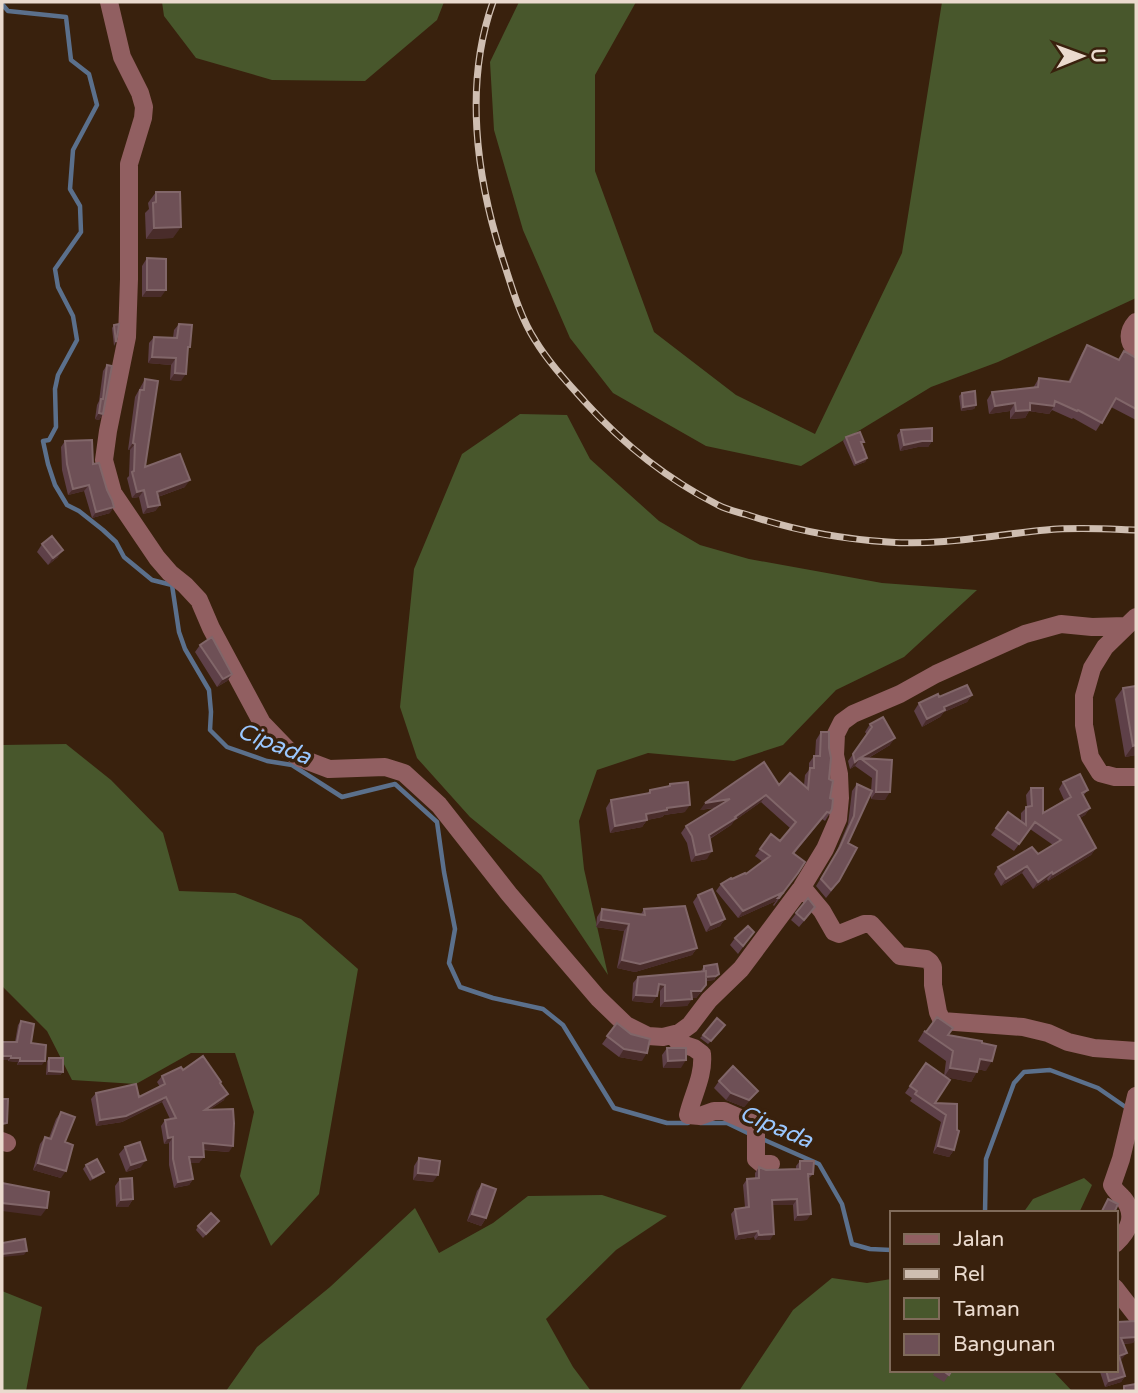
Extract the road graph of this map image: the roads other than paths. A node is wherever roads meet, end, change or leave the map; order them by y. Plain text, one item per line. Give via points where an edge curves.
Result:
1 (109, 2) edge
2 (1136, 322) edge
3 (1136, 350) edge
4 (1131, 622) edge
5 (1136, 777) edge
6 (802, 887) junction
7 (673, 1035) junction
8 (1136, 1051) edge
9 (1135, 1099) edge
10 (771, 1164) dead end
11 (1117, 1242) edge
12 (1117, 1290) edge
13 (1136, 1314) edge

1 - 7 street via 122,57 144,107 129,163 127,337 104,460 113,493 157,558 199,600 262,723 289,751 328,769 385,767 404,773 439,805 607,1007 626,1025 648,1036
2 - 3 street via 1129,335
4 - 5 street via 1105,647 1092,668 1084,696 1084,725 1090,757 1100,773
4 - 6 street via 1092,627 1061,624 1024,634 842,722 835,734 838,819
6 - 7 street via 741,969 690,1025
6 - 8 street via 834,932 871,924 900,956 930,962 942,1021 1023,1027 1094,1048
7 - 10 street via 702,1054 699,1083 688,1115 724,1111 749,1121 756,1136 756,1159
9 - 11 street via 1112,1185 1129,1207 1131,1219
12 - 13 street

